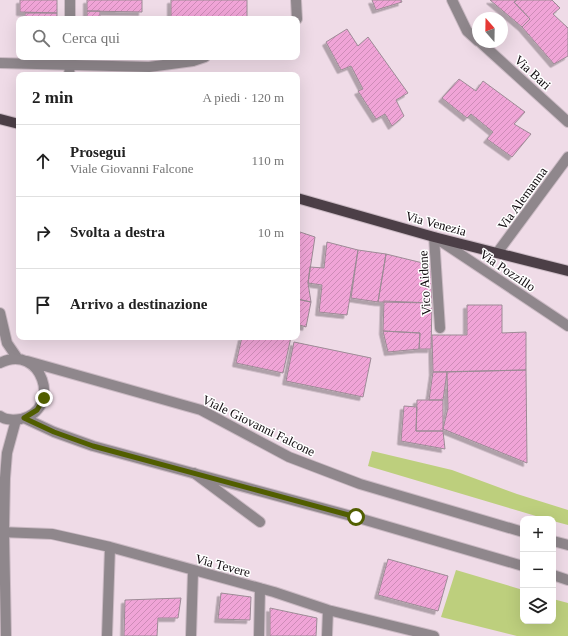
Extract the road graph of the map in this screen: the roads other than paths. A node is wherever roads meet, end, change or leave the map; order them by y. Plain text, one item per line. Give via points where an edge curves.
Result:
1 (70, 0) edge
2 (296, 0) edge
3 (452, 0) edge
4 (70, 16) edge
5 (297, 16) edge
6 (472, 35) edge
7 (487, 48) edge
8 (196, 60) edge
9 (0, 63) edge
10 (70, 66) edge
11 (0, 119) edge
12 (568, 122) edge
13 (16, 123) edge
14 (568, 157) edge
15 (300, 199) edge
16 (434, 237) junction
17 (498, 253) junction
18 (568, 271) edge
19 (0, 313) edge
20 (568, 326) edge
21 (440, 328) dead end
22 (22, 360) junction
23 (0, 363) edge
24 (1, 417) edge
25 (20, 419) junction
26 (193, 473) junction
27 (260, 522) dead end
28 (520, 531) edge
29 (2, 532) edge
30 (556, 542) edge
31 (568, 545) edge
32 (110, 547) junction
33 (520, 565) edge
34 (193, 570) junction
35 (556, 576) edge
36 (568, 580) edge
37 (260, 588) junction
38 (328, 610) junction
39 (414, 634) edge
40 (6, 636) edge
41 (107, 636) edge
42 (191, 636) edge
43 (259, 636) edge
44 (327, 636) edge
45 (434, 636) edge

1 - 4 street
2 - 5 street
3 - 6 street, Via Bari via 467,31
7 - 12 street, Via Bari
8 - 10 street via 149,67
9 - 10 street
11 - 13 main road
14 - 17 street, Via Alemanna
15 - 16 main road, Via Venezia
16 - 17 main road, Via Venezia
16 - 20 street, Via Pozzillo
16 - 21 street, Vico Aidone
17 - 18 main road, Via Venezia
19 - 22 street via 7,343
22 - 23 street via 6,360
22 - 25 street via 38,370 45,383 44,398 37,410
22 - 28 street, Viale Giovanni Falcone via 201,410 289,457 360,484
24 - 25 street
25 - 26 street via 93,446
25 - 29 street via 6,453
26 - 27 street
26 - 33 street
29 - 32 street, Via Tevere via 52,534
29 - 40 street
30 - 31 street
32 - 34 street, Via Tevere
32 - 41 street
34 - 37 street, Via Tevere
34 - 42 street
35 - 36 street
37 - 38 street, Via Tevere
37 - 43 street
38 - 39 street, Via Tevere
38 - 44 street
39 - 45 street, Via Tevere

